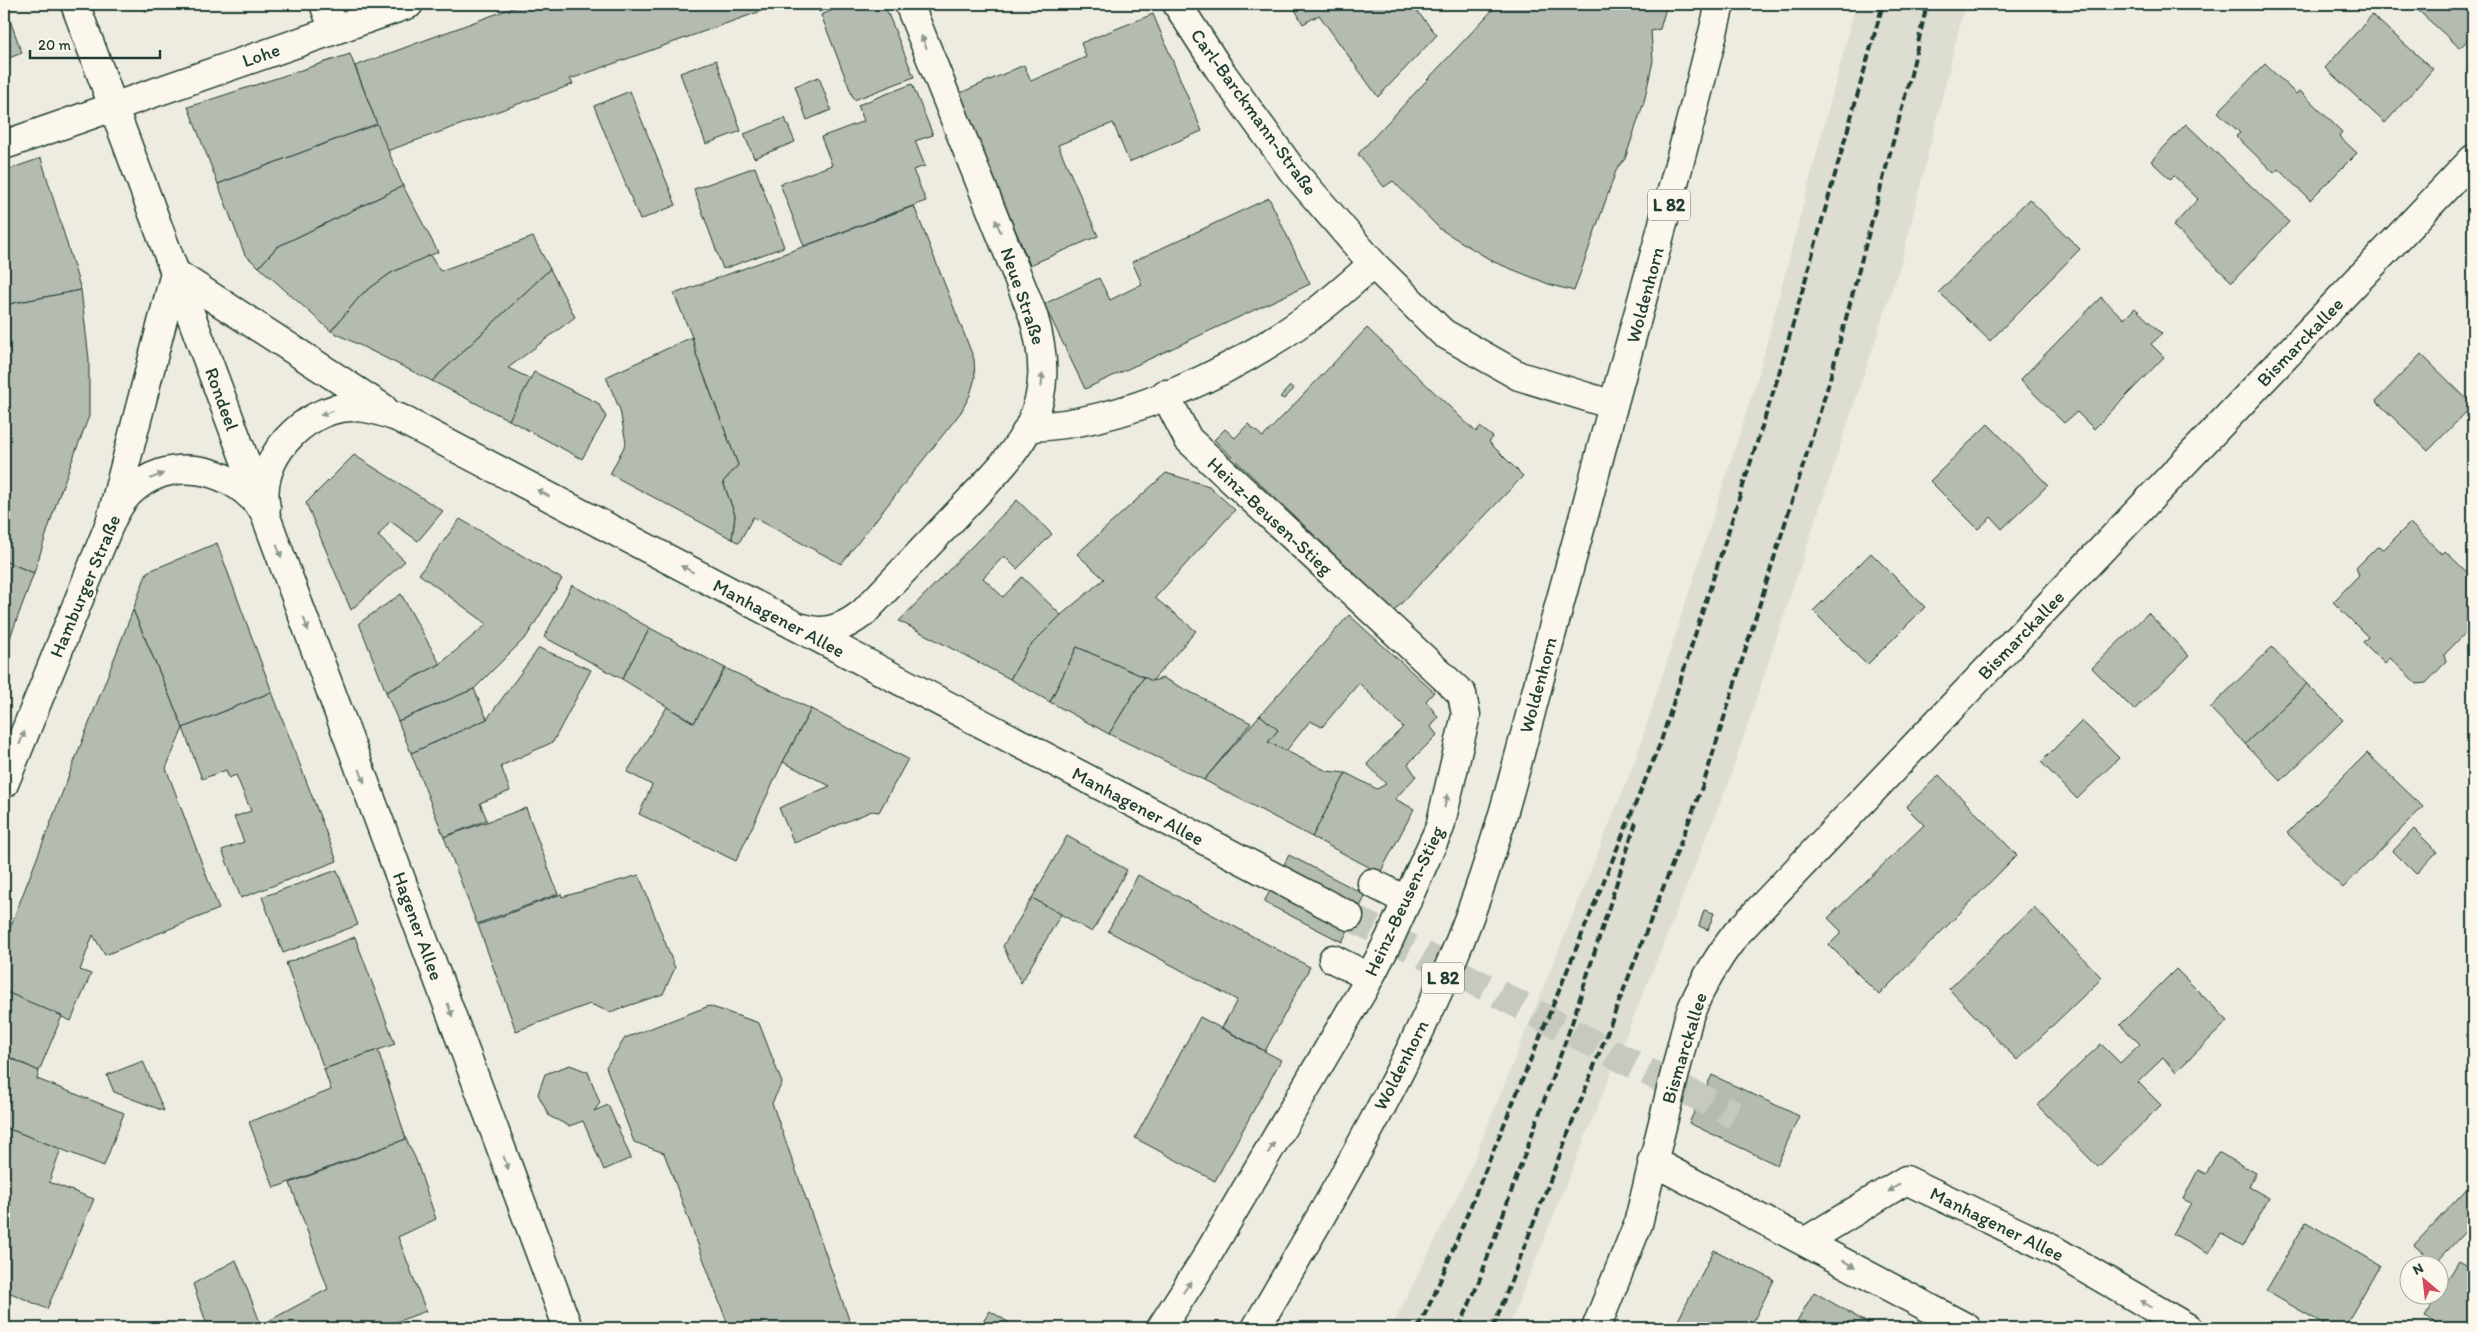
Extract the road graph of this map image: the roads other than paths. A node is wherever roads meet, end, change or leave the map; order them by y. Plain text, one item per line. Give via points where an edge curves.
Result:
1 (76, 4) edge
2 (324, 4) edge
3 (409, 4) edge
4 (909, 4) edge
5 (1177, 4) edge
6 (1720, 4) edge
7 (334, 30) junction
8 (118, 118) junction
9 (4, 145) edge
10 (2473, 159) edge
11 (1373, 264) junction
12 (175, 273) junction
13 (1165, 394) junction
14 (1612, 405) junction
15 (399, 418) junction
16 (1030, 427) junction
17 (110, 523) junction
18 (269, 524) junction
19 (792, 624) junction
20 (4, 784) edge
21 (1372, 883) dead end
22 (1407, 901) junction
23 (1349, 916) tunnel mouth
24 (1333, 959) dead end
25 (1369, 977) junction
26 (1652, 1161) junction
27 (1806, 1241) junction
28 (568, 1328) edge
29 (1161, 1328) edge
30 (1256, 1328) edge
31 (1596, 1328) edge
32 (1967, 1328) edge
33 (2188, 1328) edge

1 - 8 street, Rondeel
2 - 7 street
3 - 7 street, Lohe
16 -> 4 street, Neue Straße via 1043,379 1040,336
5 - 11 street, Carl-Barckmann-Straße via 1292,170
6 - 14 street, Woldenhorn / L 82 via 1638,321
7 - 8 street, Lohe
8 - 9 street, Lohe
8 - 12 street, Rondeel
10 - 26 street, Bismarckallee via 1736,934 1715,961 1689,1016
11 - 13 street via 1334,298 1285,333 1245,358
11 - 14 street, Carl-Barckmann-Straße via 1443,333 1488,360 1519,376
12 - 15 street
12 - 17 street
12 - 18 street, Rondeel
13 - 16 street via 1099,416
22 -> 13 street, Heinz-Beusen-Stieg via 1440,827 1466,715 1462,694 1188,439
14 - 30 street, Woldenhorn / L 82 via 1515,771 1456,949 1401,1068
15 -> 18 street, Manhagener Allee via 364,407 349,407 321,414 302,425 286,440 271,466 265,504
19 -> 15 street, Manhagener Allee
16 - 19 street, Neue Straße via 1012,457 856,619 827,630 807,630
17 -> 18 street, Hamburger Straße via 120,504 139,485 163,473 190,469 217,474 241,487 260,506
20 -> 17 street, Hamburger Straße
18 -> 28 street, Hagener Allee
19 - 23 street, Manhagener Allee
21 - 22 street
22 - 25 street, Heinz-Beusen-Stieg
24 - 25 street
29 -> 25 street, Heinz-Beusen-Stieg via 1204,1261
26 - 27 street
26 - 31 street, Bismarckallee via 1638,1224
27 -> 32 street
33 -> 27 street, Manhagener Allee via 2052,1249 1906,1180

